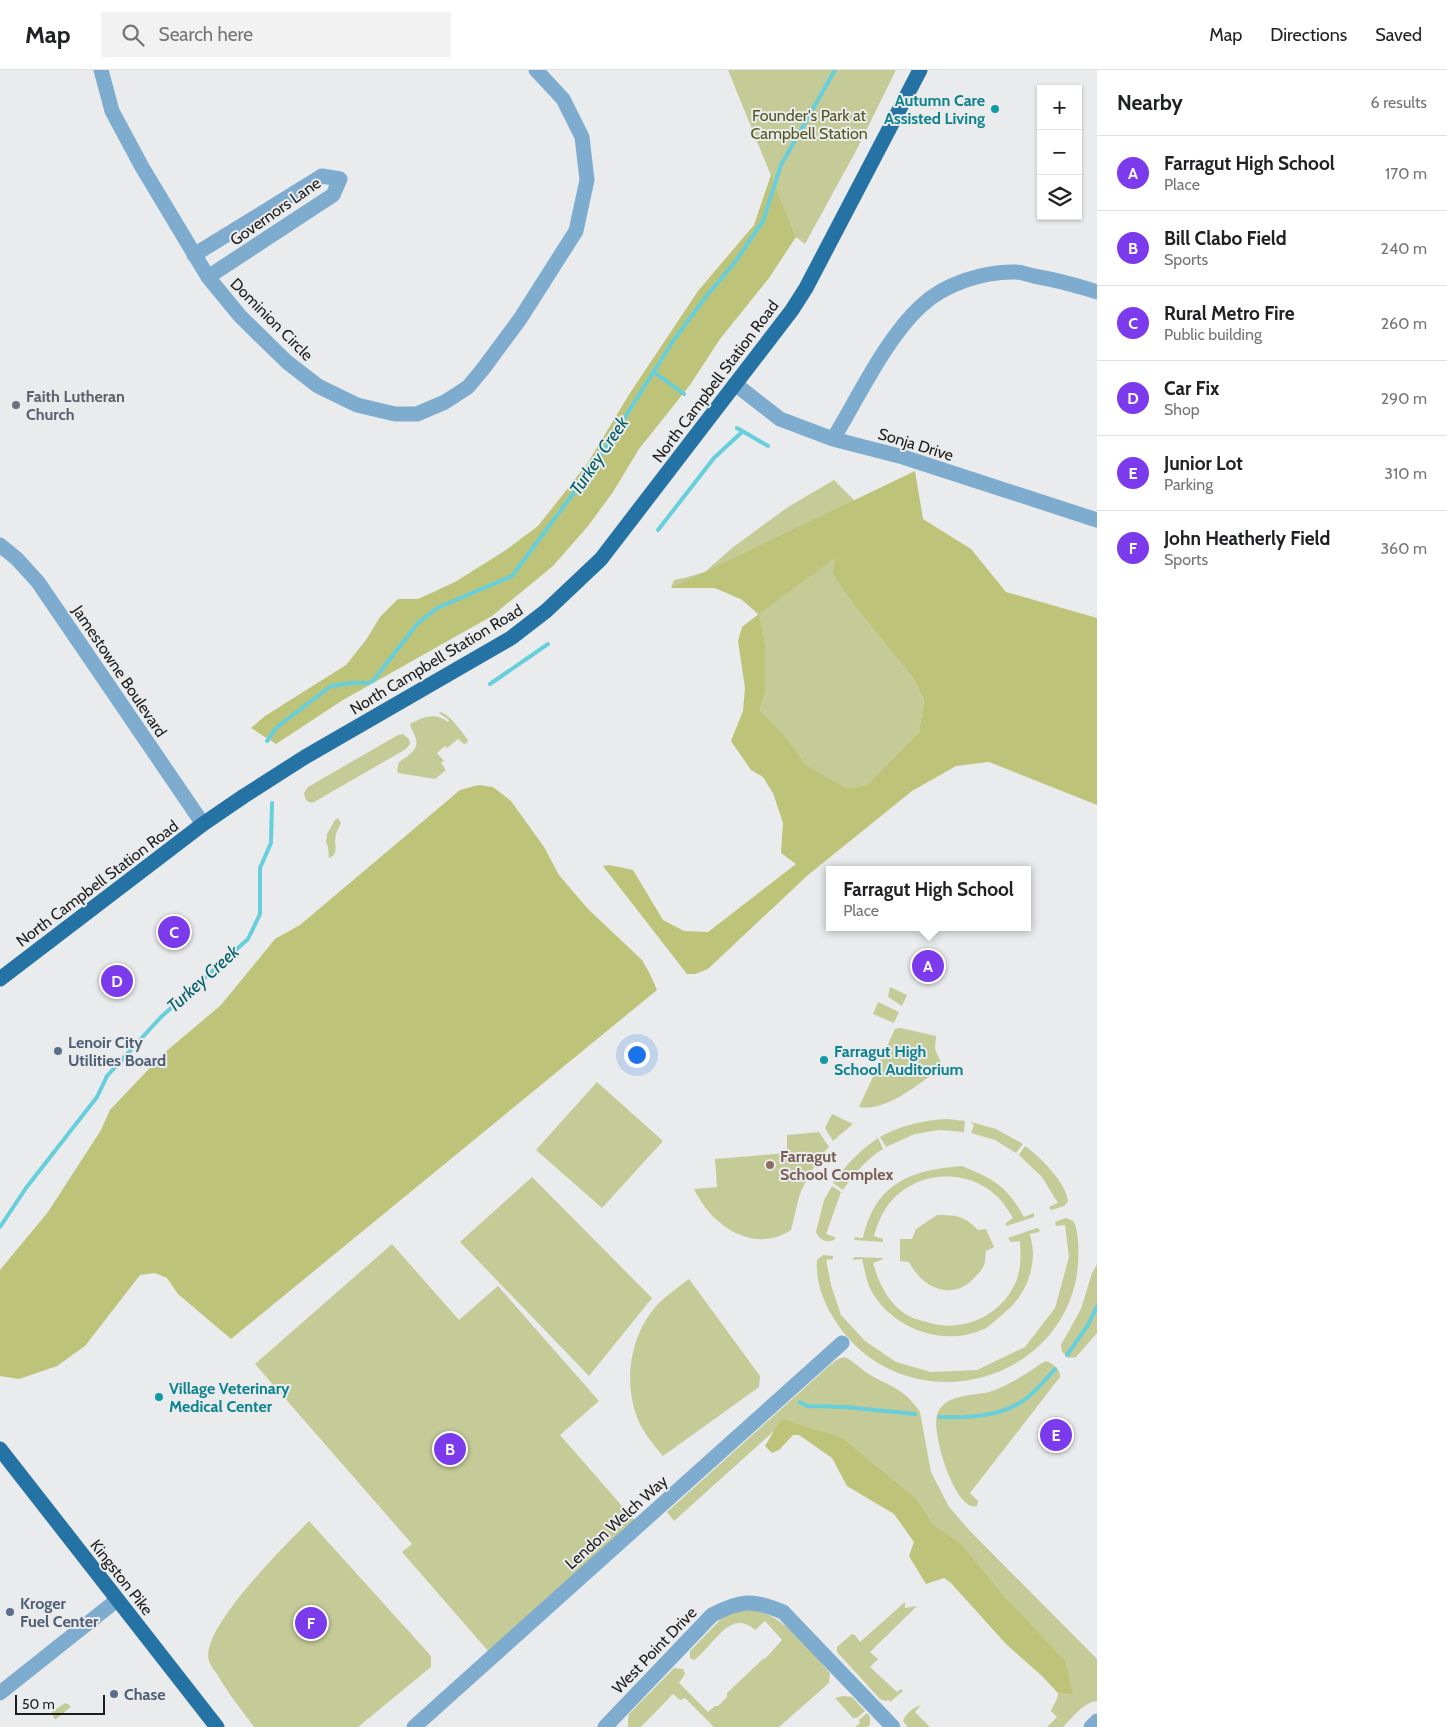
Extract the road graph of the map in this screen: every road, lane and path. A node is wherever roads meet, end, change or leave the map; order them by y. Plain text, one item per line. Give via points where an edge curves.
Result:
1 (101, 70) edge
2 (536, 70) edge
3 (920, 70) edge
4 (194, 255) junction
5 (208, 277) junction
6 (1097, 292) edge
7 (735, 384) junction
8 (833, 439) junction
9 (1097, 520) edge
10 (0, 545) edge
11 (203, 824) junction
12 (0, 979) edge
13 (842, 1343) dead end
14 (0, 1449) edge
15 (117, 1600) junction
16 (0, 1693) edge
17 (1097, 1721) edge
18 (217, 1727) edge
19 (414, 1727) edge
20 (605, 1727) edge
21 (893, 1727) edge
22 (1091, 1727) edge

1 - 4 street, Dominion Circle via 112,111
2 - 5 street, Dominion Circle via 562,99 582,137 587,180 576,231 483,369 468,387 445,402 417,414 394,414 357,405 318,386 286,362 240,316
3 - 7 main road, North Campbell Station Road via 806,288
4 - 5 street, Dominion Circle
4 - 5 street, Governors Lane via 322,176 340,179 333,195
6 - 8 street via 1016,272 976,276 946,289 921,306 904,326
7 - 8 street, Sonja Drive via 780,419
7 - 11 main road, North Campbell Station Road via 600,558 546,611 512,638 305,757
8 - 9 street, Sonja Drive via 903,457
10 - 11 street, Jamestowne Boulevard via 38,582
11 - 12 main road, North Campbell Station Road
13 - 19 street, Lendon Welch Way
14 - 15 main road, Kingston Pike
15 - 16 street
15 - 18 main road, Kingston Pike
17 - 22 street
20 - 21 street, West Point Drive via 712,1615 734,1604 755,1602 783,1612

